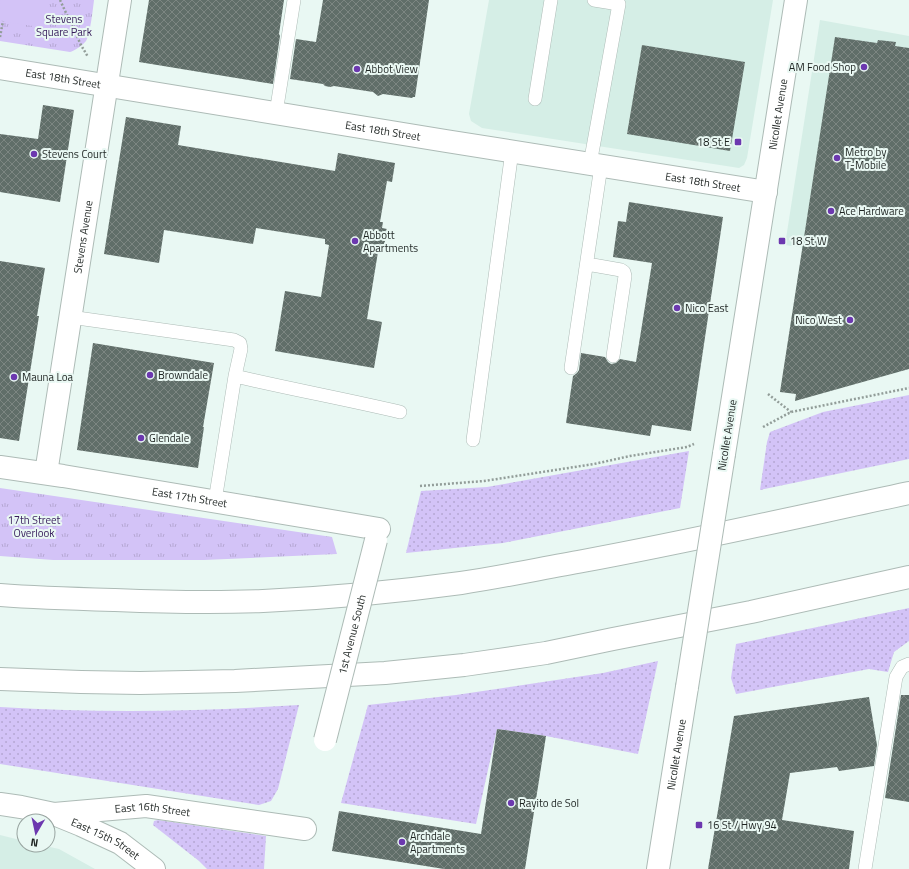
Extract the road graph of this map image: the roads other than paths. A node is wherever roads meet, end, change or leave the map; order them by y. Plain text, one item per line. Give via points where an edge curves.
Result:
1 (120, 0) edge
2 (294, 0) edge
3 (550, 0) edge
4 (594, 0) edge
5 (796, 0) edge
6 (0, 68) edge
7 (107, 85) junction
8 (535, 99) dead end
9 (276, 113) junction
10 (512, 151) junction
11 (596, 165) junction
12 (766, 192) junction
13 (587, 264) junction
14 (70, 317) junction
15 (613, 356) dead end
16 (571, 368) dead end
17 (235, 376) junction
18 (400, 412) dead end
19 (473, 440) dead end
20 (0, 466) edge
21 (46, 473) junction
22 (909, 493) edge
23 (215, 501) junction
24 (377, 535) joint
25 (909, 577) edge
26 (0, 588) edge
27 (0, 596) edge
28 (104, 600) junction
29 (909, 664) edge
30 (0, 679) edge
31 (326, 740) dead end
32 (0, 804) edge
33 (49, 813) edge
34 (56, 814) edge
35 (56, 815) edge
36 (305, 829) dead end
37 (154, 869) edge
38 (658, 869) edge
39 (865, 869) edge

1 - 7 main road, Stevens Avenue
2 - 9 lane
3 - 8 lane
4 - 11 lane via 619,4
5 - 12 main road, Nicollet Avenue
6 - 7 main road, East 18th Street
7 - 9 main road, East 18th Street
7 - 14 main road, Stevens Avenue
9 - 10 main road, East 18th Street
10 - 11 main road, East 18th Street
10 - 19 lane
11 - 12 main road, East 18th Street
11 - 13 lane
12 - 38 main road, Nicollet Avenue, bridge
13 - 15 lane via 624,272
13 - 16 lane
14 - 17 lane via 234,340 240,343 241,349
14 - 21 main road, Stevens Avenue
17 - 18 lane
17 - 23 lane
20 - 21 main road, East 17th Street
21 - 23 main road, East 17th Street
22 - 28 main road via 650,548 463,582 354,595 263,601
23 - 24 main road, East 17th Street
24 - 31 main road, 1st Avenue South, bridge
25 - 30 main road via 546,653 464,665 385,673 235,681 140,683
26 - 28 main road
27 - 28 main road
29 - 39 lane via 902,667 896,677
32 - 33 main road, East 16th Street
34 - 36 main road, East 16th Street via 146,806
35 - 37 main road, East 15th Street via 120,843

